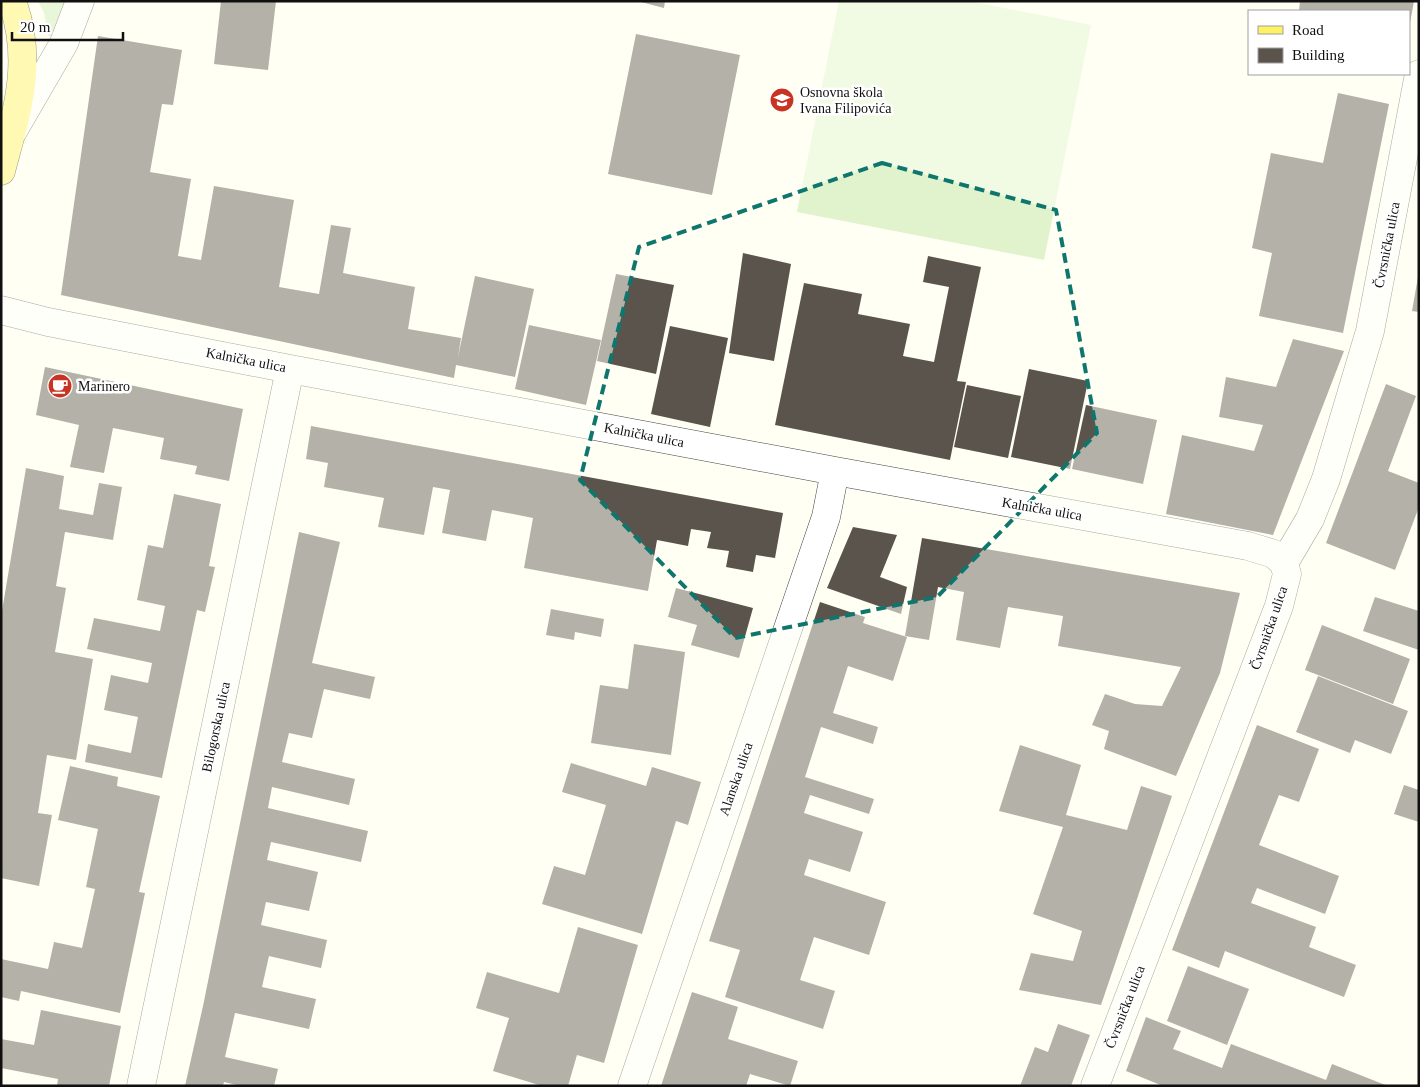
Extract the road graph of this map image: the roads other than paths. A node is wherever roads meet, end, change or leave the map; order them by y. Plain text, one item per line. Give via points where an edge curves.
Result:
1 (12, 1) edge
2 (80, 1) edge
3 (1419, 74) edge
4 (11, 134) junction
5 (1, 171) edge
6 (1, 310) edge
7 (290, 369) junction
8 (835, 471) junction
9 (1284, 563) junction
10 (141, 1086) edge
11 (632, 1086) edge
12 (1096, 1086) edge

1 - 4 main road via 19,21 24,62 19,105
2 - 4 street via 64,42
3 - 9 street, Čvrsnička ulica via 1370,331 1326,479 1310,519
4 - 5 main road
6 - 7 street, Kalnička ulica
7 - 8 street, Kalnička ulica
7 - 10 street, Bilogorska ulica
8 - 9 street, Kalnička ulica via 1248,546 1274,554
8 - 11 street, Alanska ulica via 826,517
9 - 12 street, Čvrsnička ulica via 1287,574 1279,606

